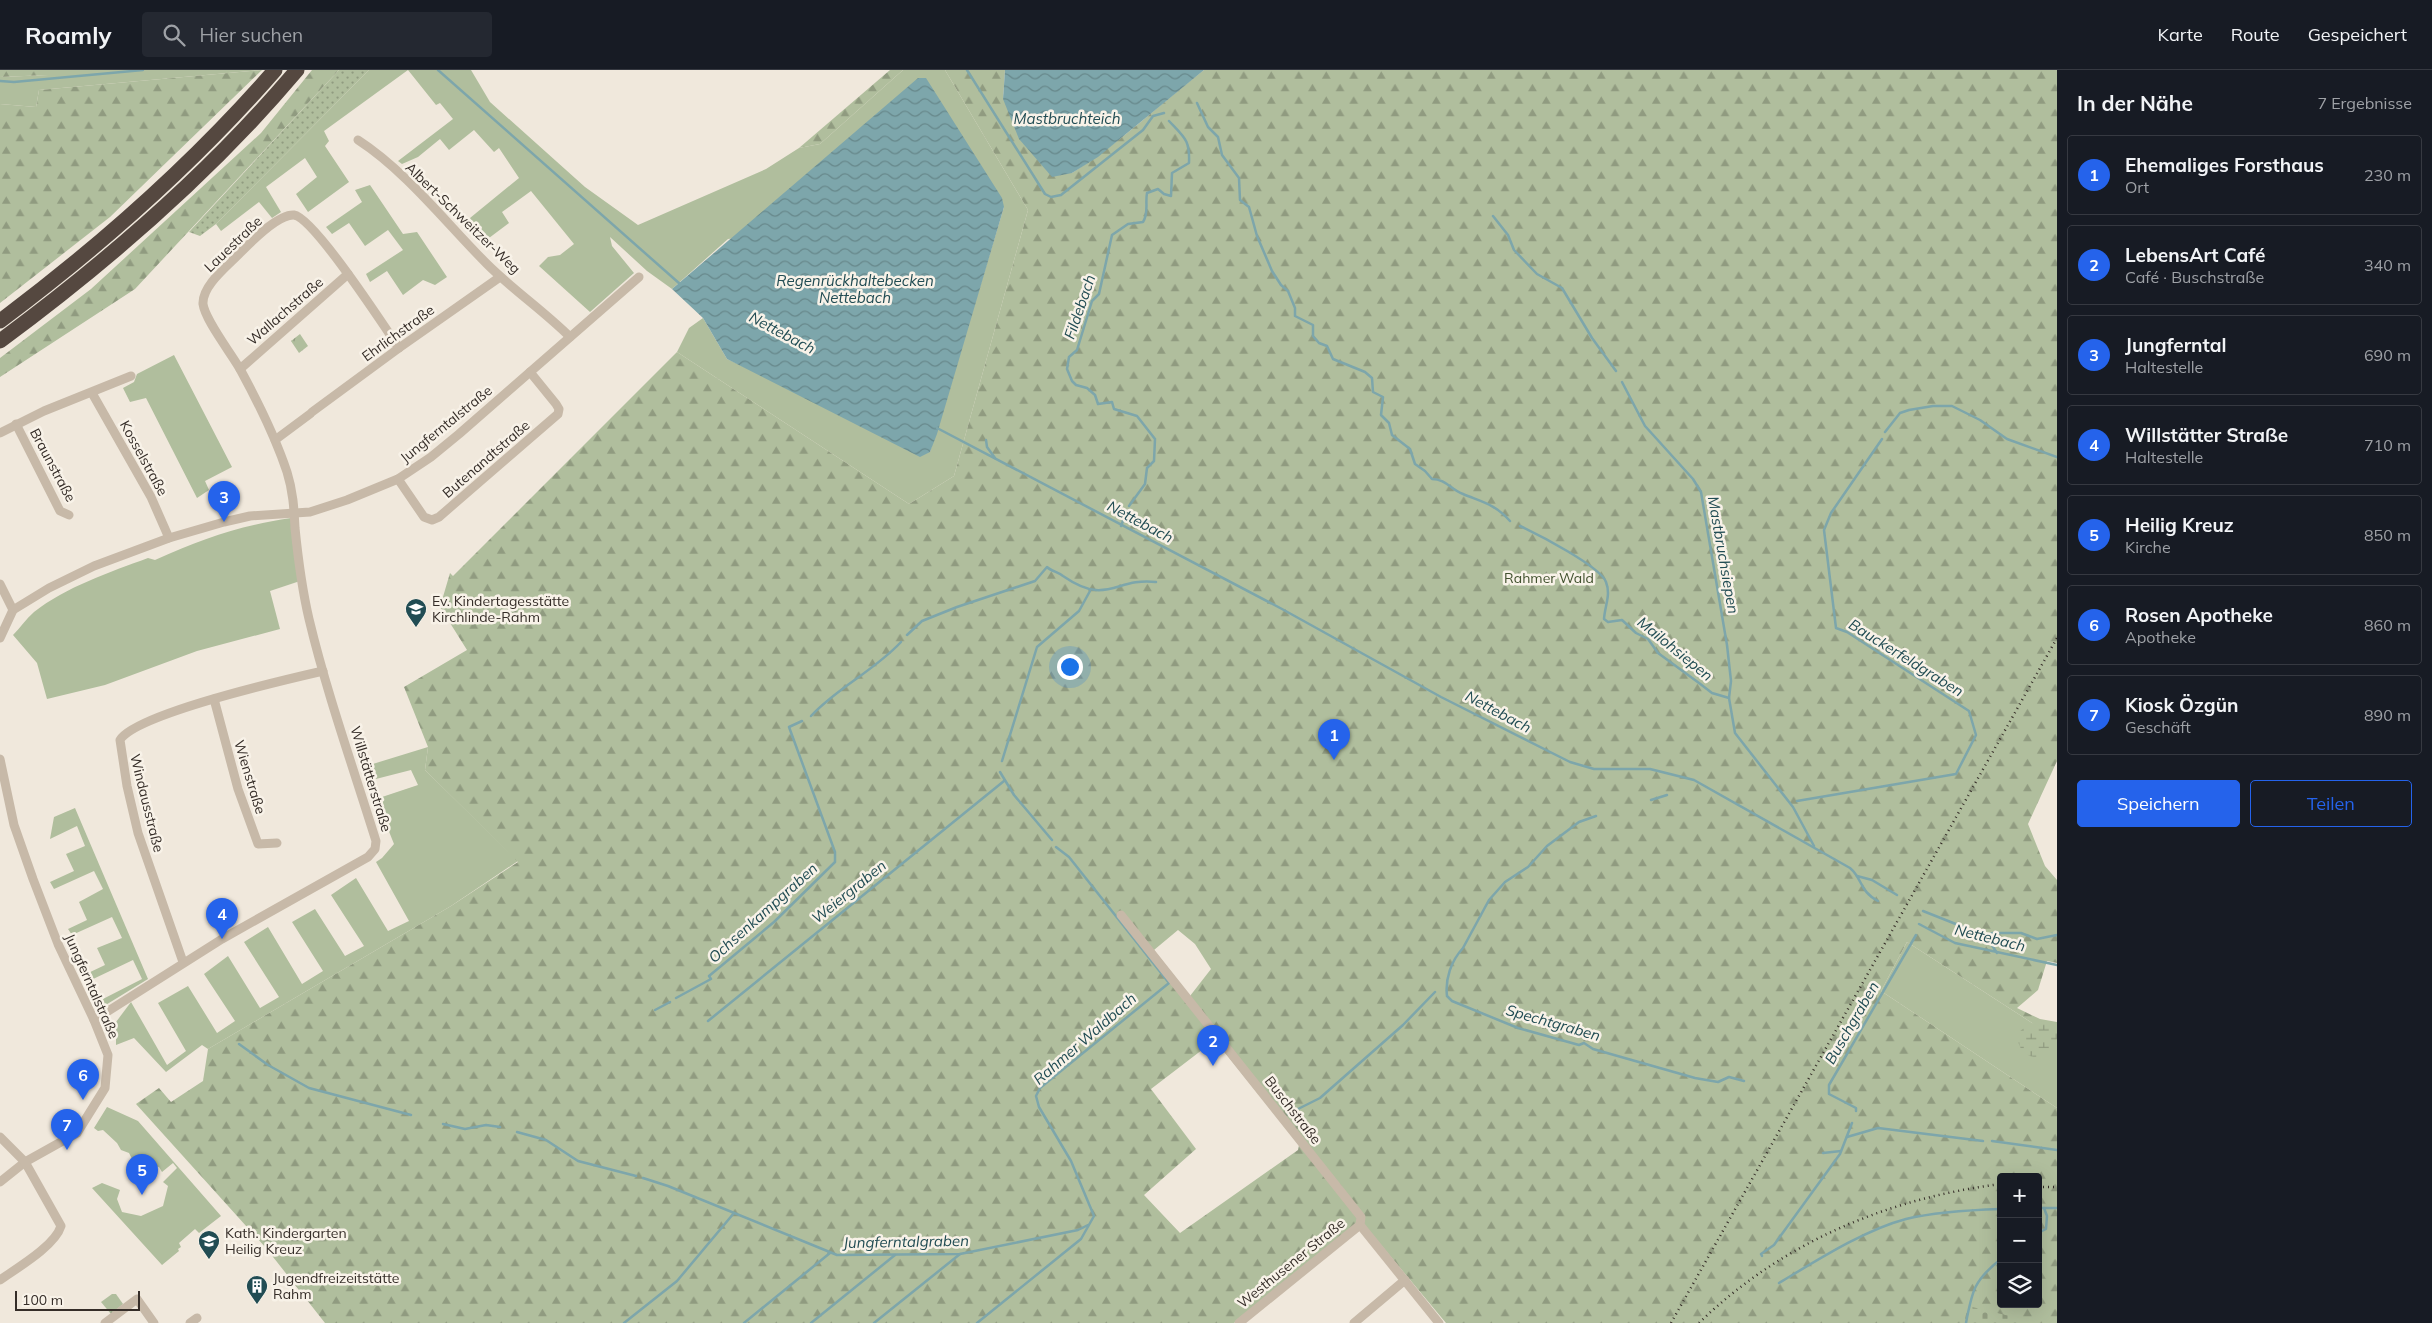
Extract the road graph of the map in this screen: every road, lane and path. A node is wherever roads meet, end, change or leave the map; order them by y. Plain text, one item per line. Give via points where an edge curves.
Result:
1 (275, 70) edge
2 (292, 76) edge
3 (358, 140) dead end
4 (348, 274) junction
5 (500, 277) junction
6 (639, 277) dead end
7 (0, 321) edge
8 (570, 338) junction
9 (0, 341) edge
10 (399, 348) junction
11 (240, 369) junction
12 (530, 372) junction
13 (131, 376) dead end
14 (92, 393) junction
15 (16, 424) junction
16 (0, 433) edge
17 (275, 440) junction
18 (398, 479) junction
19 (295, 512) junction
20 (69, 515) dead end
21 (169, 538) junction
22 (0, 584) edge
23 (13, 610) junction
24 (0, 638) edge
25 (323, 671) junction
26 (214, 699) junction
27 (0, 759) edge
28 (277, 843) dead end
29 (1122, 915) dead end
30 (183, 962) junction
31 (94, 1020) junction
32 (0, 1137) edge
33 (25, 1162) junction
34 (0, 1182) edge
35 (1360, 1225) junction
36 (0, 1280) edge
37 (1404, 1280) junction
38 (104, 1323) edge
39 (154, 1323) edge
40 (1239, 1323) edge
41 (1354, 1323) edge
42 (1439, 1323) edge

1 - 7 highway via 180,169 125,220
2 - 9 highway via 193,179 138,230 50,304
3 - 5 street, Albert-Schweitzer-Weg via 425,198
4 - 10 street, Lauestraße
4 - 11 street, Wallachstraße
4 - 11 street, Lauestraße via 308,223 294,215 283,217 249,244 214,281 203,300 209,319
5 - 8 street, Albert-Schweitzer-Weg
5 - 10 street, Ehrlichstraße
6 - 8 street, Jungferntalstraße
8 - 12 street, Jungferntalstraße
10 - 17 street, Ehrlichstraße
11 - 17 street, Lauestraße
12 - 18 street, Jungferntalstraße via 432,457
12 - 18 street, Butenandtstraße via 556,404 558,414 439,517 432,520 424,517
13 - 14 street
14 - 15 street
14 - 21 street, Kosselstraße via 151,497
15 - 16 street
15 - 20 street, Braunstraße via 60,511
17 - 19 street, Lauestraße via 294,494
18 - 19 street, Jungferntalstraße via 310,512
19 - 21 street, Jungferntalstraße via 244,517
19 - 25 street, Willstätterstraße via 300,570
21 - 23 street, Jungferntalstraße via 94,566
22 - 23 street
23 - 24 street
25 - 26 street, Windausstraße via 269,682
25 - 30 street, Willstätterstraße via 376,841 375,849 368,857
26 - 28 street, Wienstraße via 238,789 258,844
26 - 30 street, Windausstraße via 131,729 120,740 138,832
27 - 31 street, Jungferntalstraße via 14,825 32,879
29 - 35 street, Buschstraße via 1361,1217
30 - 31 street, Willstätterstraße
31 - 33 street, Jungferntalstraße via 108,1055 106,1088 77,1133
32 - 33 street
33 - 34 street, Jungferntalstraße
33 - 36 street via 60,1226 59,1232
35 - 37 street, Buschstraße
35 - 40 street, Westhusener Straße
37 - 41 street
37 - 42 street, Buschstraße
38 - 39 street via 137,1299

